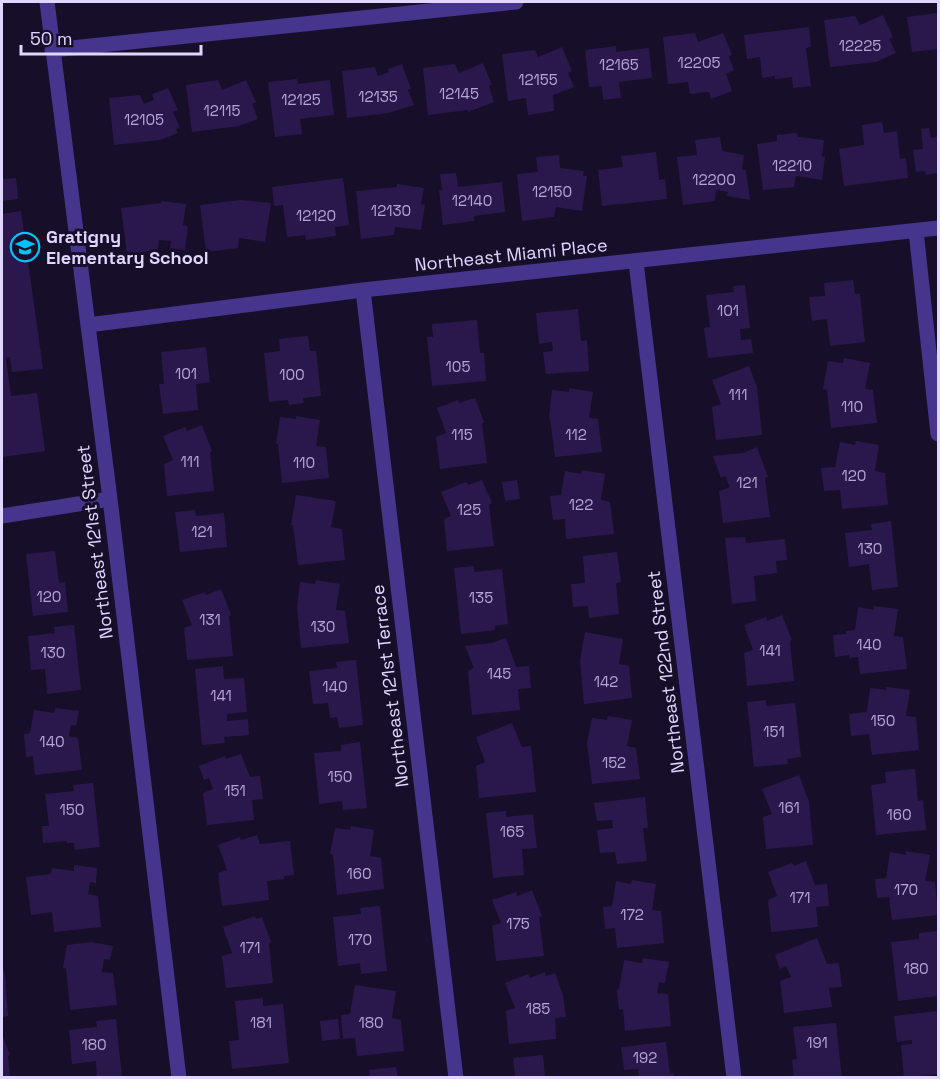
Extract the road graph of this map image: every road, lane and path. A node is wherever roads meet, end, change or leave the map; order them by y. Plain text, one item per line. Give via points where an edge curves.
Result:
1 (47, 2) edge
2 (516, 2) edge
3 (52, 50) junction
4 (939, 228) edge
5 (916, 231) junction
6 (636, 262) junction
7 (363, 290) junction
8 (88, 325) junction
9 (939, 434) edge
10 (110, 499) junction
11 (2, 516) edge
12 (179, 1077) edge
13 (456, 1077) edge
14 (734, 1077) edge

1 - 3 street, Northeast 121st Street
2 - 3 street
3 - 8 street, Northeast 121st Street
4 - 5 street, Northeast Miami Place
5 - 6 street, Northeast Miami Place
5 - 9 street
6 - 7 street, Northeast Miami Place
6 - 14 street, Northeast 122nd Street
7 - 8 street, Northeast Miami Place
7 - 13 street, Northeast 121st Terrace
8 - 10 street, Northeast 121st Street
10 - 11 street
10 - 12 street, Northeast 121st Street

